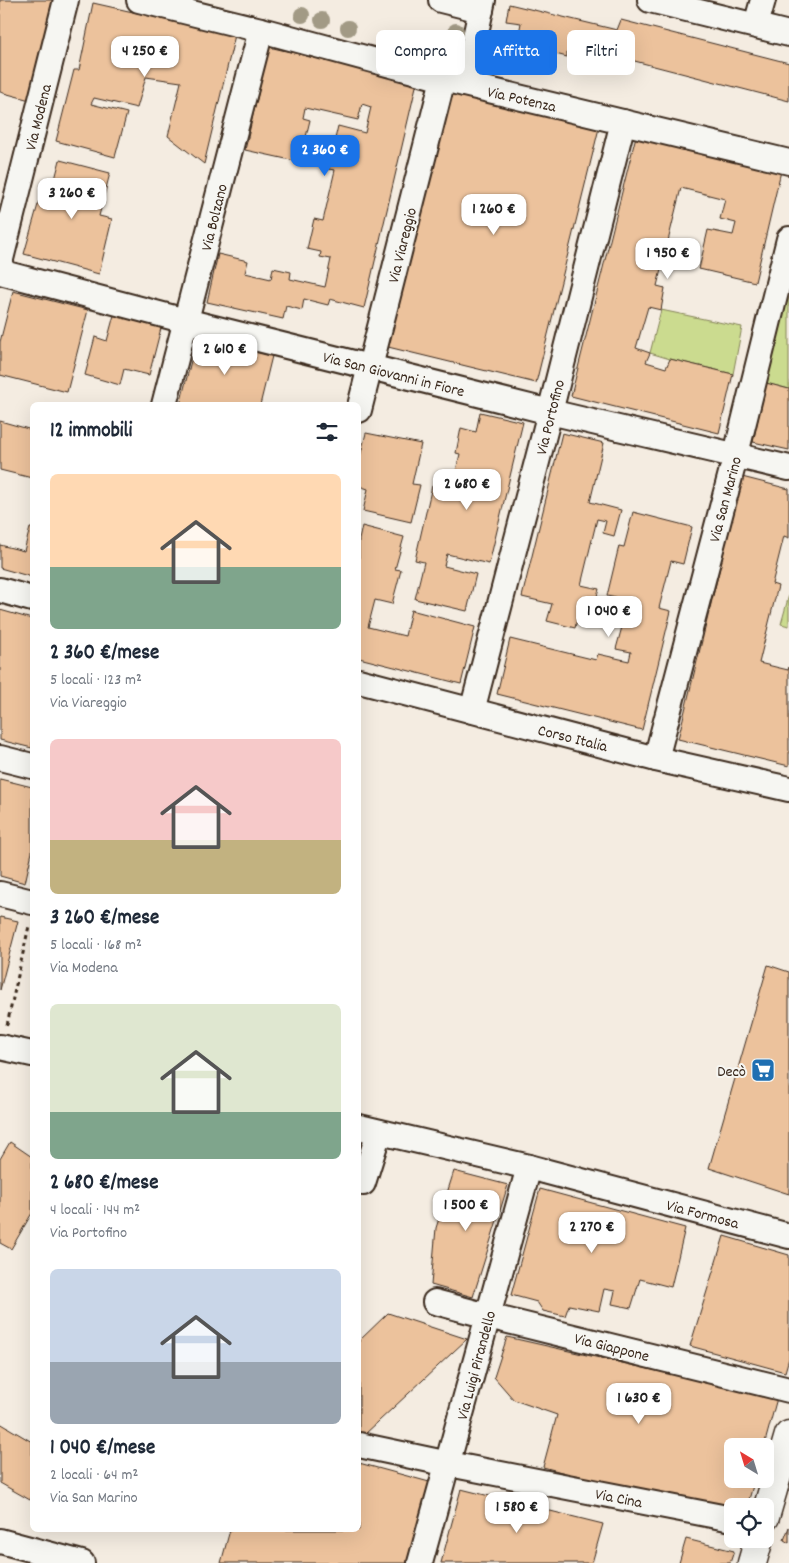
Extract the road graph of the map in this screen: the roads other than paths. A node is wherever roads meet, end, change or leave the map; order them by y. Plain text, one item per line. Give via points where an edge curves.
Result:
1 (66, 0) edge
2 (139, 0) edge
3 (441, 0) edge
4 (650, 0) edge
5 (763, 0) edge
6 (482, 5) edge
7 (214, 9) edge
8 (756, 26) junction
9 (261, 30) junction
10 (789, 34) edge
11 (454, 81) junction
12 (623, 122) junction
13 (789, 162) edge
14 (789, 238) edge
15 (0, 263) edge
16 (0, 272) edge
17 (186, 321) junction
18 (370, 367) junction
19 (165, 402) edge
20 (361, 402) edge
21 (550, 412) junction
22 (736, 454) junction
23 (789, 468) edge
24 (0, 590) edge
25 (30, 598) edge
26 (361, 682) edge
27 (472, 711) junction
28 (0, 758) edge
29 (656, 759) junction
30 (30, 766) edge
31 (789, 789) edge
32 (0, 894) edge
33 (30, 908) edge
34 (1, 1050) edge
35 (30, 1054) edge
36 (369, 1129) edge
37 (529, 1167) junction
38 (363, 1183) dead end
39 (789, 1236) edge
40 (435, 1302) dead end
41 (488, 1316) junction
42 (789, 1390) edge
43 (361, 1445) edge
44 (788, 1445) edge
45 (449, 1464) junction
46 (771, 1498) edge
47 (724, 1517) edge
48 (0, 1541) edge
49 (756, 1548) edge
50 (82, 1563) edge
51 (420, 1563) edge
52 (752, 1563) edge

1 - 15 street, Via Modena
2 - 7 street, Via Potenza
3 - 6 street
4 - 8 street
5 - 8 street
6 - 11 street, Via Viareggio
7 - 9 street, Via Potenza
8 - 10 street
9 - 11 street, Via Potenza
9 - 17 street, Via Bolzano
11 - 12 street, Via Potenza
11 - 18 street, Via Viareggio
12 - 13 street, Via Potenza
12 - 21 street, Via Portofino
14 - 22 street, Via San Marino
16 - 17 street, Via San Giovanni in Fiore
17 - 18 street, Via San Giovanni in Fiore
17 - 19 street, Via Bolzano
18 - 20 street, Via Viareggio
18 - 21 street, Via San Giovanni in Fiore
21 - 22 street, Via San Giovanni in Fiore
21 - 27 street, Via Portofino
22 - 23 street, Via San Giovanni in Fiore
22 - 29 street, Via San Marino
24 - 25 street
26 - 27 street, Corso Italia
27 - 29 street, Corso Italia
28 - 30 street
29 - 31 street, Corso Italia
32 - 33 street
34 - 35 street
36 - 37 street, Via Formosa
36 - 38 street
37 - 39 street, Via Formosa
37 - 41 street, Via Luigi Pirandello
40 - 41 street, Via Giappone
41 - 42 street, Via Giappone
41 - 45 street, Via Luigi Pirandello
43 - 45 street, Via Cina
44 - 46 street
45 - 47 street, Via Cina
45 - 51 street, Via Luigi Pirandello
48 - 50 street
49 - 52 street

